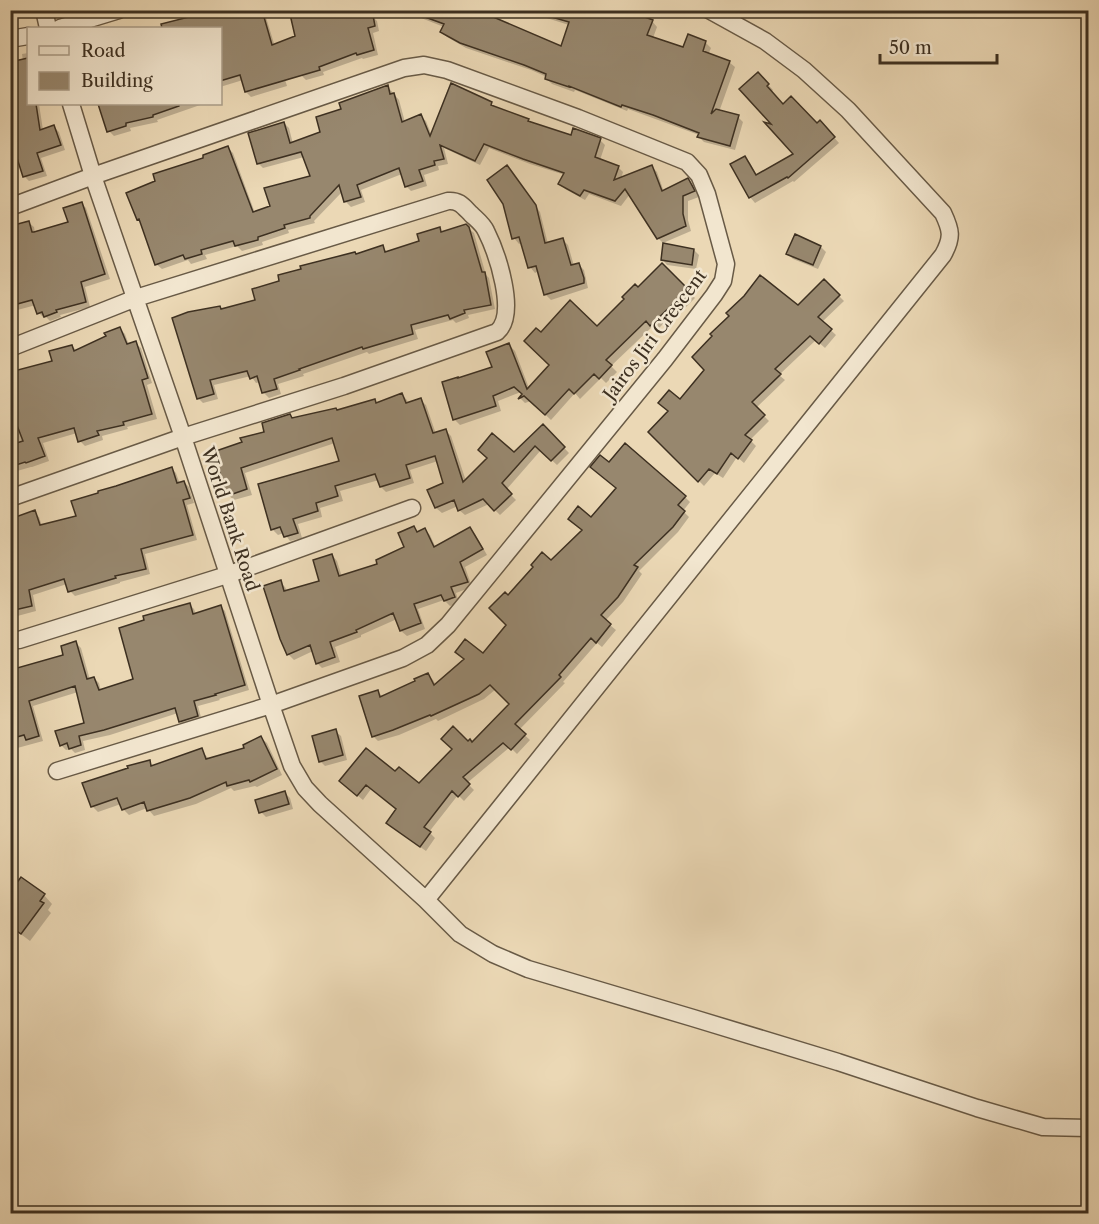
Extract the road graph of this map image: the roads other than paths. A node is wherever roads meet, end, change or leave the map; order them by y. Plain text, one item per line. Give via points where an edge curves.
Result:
1 (44, 10) edge
2 (119, 10) edge
3 (709, 10) edge
4 (48, 27) edge
5 (63, 27) edge
6 (27, 36) edge
7 (10, 39) edge
8 (71, 105) edge
9 (93, 176) junction
10 (10, 207) edge
11 (136, 298) junction
12 (10, 348) edge
13 (183, 437) junction
14 (10, 498) edge
15 (412, 508) dead end
16 (227, 575) junction
17 (19, 639) dead end
18 (271, 705) junction
19 (57, 771) dead end
20 (426, 900) junction
21 (1089, 1128) edge

1 - 4 street
2 - 5 street
3 - 20 street via 765,41 848,110 943,213 950,244
6 - 7 street
8 - 9 street, World Bank Road
9 - 10 street, Jairos Jiri Crescent
9 - 11 street, World Bank Road
9 - 18 street, Jairos Jiri Crescent via 404,68 424,65 578,118 687,162 699,175 707,194 726,264 723,281 448,625 428,645 403,658
11 - 12 street
11 - 13 street, World Bank Road
11 - 13 street via 455,201 485,228 502,268 505,321 497,332
13 - 14 street
13 - 16 street, World Bank Road
15 - 16 street
16 - 17 street
16 - 18 street, World Bank Road
18 - 19 street, Jairos Jiri Crescent
18 - 20 street, World Bank Road via 292,766 305,788
20 - 21 street, World Bank Road via 460,934 528,969 1043,1127

